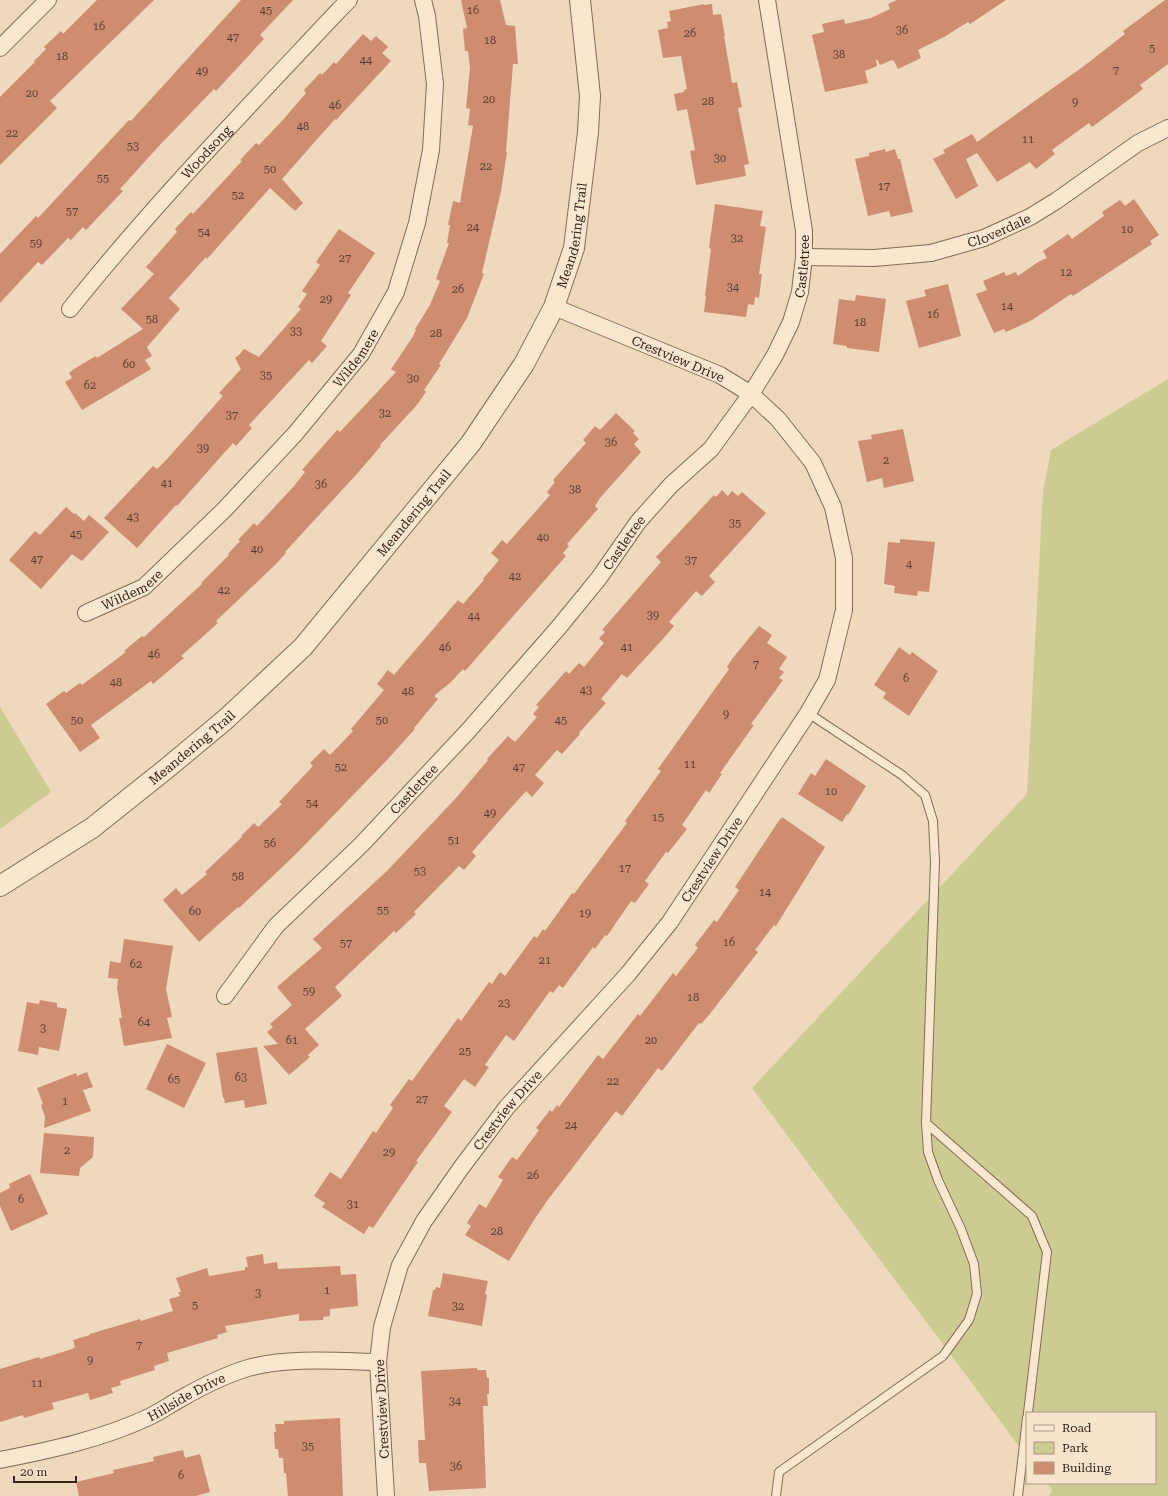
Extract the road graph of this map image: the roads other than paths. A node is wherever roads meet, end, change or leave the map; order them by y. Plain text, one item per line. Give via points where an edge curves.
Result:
1 (48, 0) edge
2 (349, 0) edge
3 (423, 0) edge
4 (580, 0) edge
5 (766, 0) edge
6 (0, 48) edge
7 (1168, 128) edge
8 (804, 257) junction
9 (554, 307) junction
10 (70, 309) dead end
11 (751, 394) junction
12 (86, 613) dead end
13 (808, 713) junction
14 (0, 886) edge
15 (225, 996) dead end
16 (926, 1123) junction
17 (378, 1362) junction
18 (1028, 1412) edge
19 (1026, 1427) edge
20 (0, 1460) edge
21 (386, 1496) edge
22 (776, 1496) edge
23 (1018, 1496) edge

1 - 6 street
2 - 10 street, Woodsong via 190,168 109,260
3 - 12 street, Wildemere via 435,84 431,150 417,223 396,292 361,354 295,434 225,509 144,587
4 - 9 street, Meandering Trail via 590,96 588,132 574,248
5 - 8 street, Castletree via 801,205
7 - 8 street, Cloverdale via 1138,143 1030,217 984,238 931,253 874,258
8 - 11 street, Castletree via 800,292 790,322 775,355
9 - 11 street, Crestview Drive via 720,375
9 - 14 street, Meandering Trail via 524,364 471,443 303,647 226,719 142,789 92,828
11 - 13 street, Crestview Drive via 778,419 813,463 833,507 844,558 844,610 837,645 827,680
11 - 15 street, Castletree via 711,449 671,485 638,522 599,578 559,627 468,731 361,844 276,926
13 - 16 lane via 902,775 924,795 933,821 935,862
13 - 17 street, Crestview Drive via 670,922 628,974 507,1107 424,1221 400,1265 382,1327
16 - 18 lane via 1032,1216 1047,1252
16 - 22 lane via 928,1152 974,1264 976,1294 969,1320 943,1356 779,1472
17 - 20 street, Hillside Drive via 326,1360 277,1363 249,1368 212,1382 151,1416 118,1430 65,1447
17 - 21 street, Crestview Drive
19 - 23 lane

